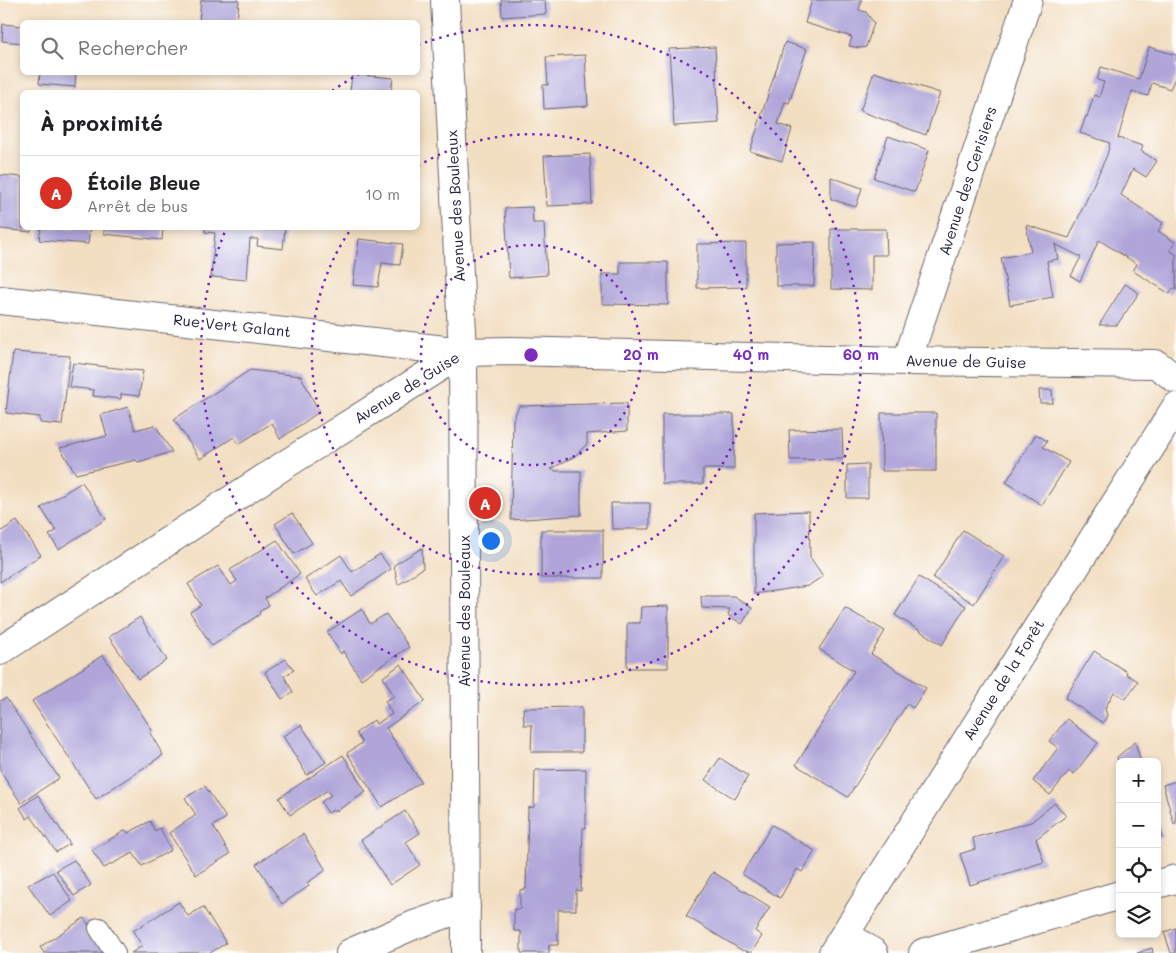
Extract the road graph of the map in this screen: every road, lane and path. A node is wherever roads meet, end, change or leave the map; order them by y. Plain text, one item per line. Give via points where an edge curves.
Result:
1 (445, 0) edge
2 (1028, 0) edge
3 (0, 300) edge
4 (463, 352) junction
5 (908, 361) junction
6 (1176, 379) edge
7 (1176, 407) edge
8 (0, 651) edge
9 (1176, 879) edge
10 (1161, 883) edge
11 (1116, 896) edge
12 (466, 906) junction
13 (99, 928) dead end
14 (839, 943) edge
15 (115, 953) edge
16 (350, 953) edge
17 (466, 953) edge
18 (874, 953) edge
19 (923, 953) edge

1 - 4 street, Avenue des Bouleaux
2 - 5 street, Avenue des Cerisiers
3 - 4 street, Rue Vert Galant
4 - 5 street, Avenue de Guise
4 - 8 street, Avenue de Guise
4 - 12 street, Avenue des Bouleaux
5 - 6 street, Avenue de Guise via 1156,364
7 - 14 street, Avenue de la Forêt
9 - 10 street
11 - 19 street
12 - 16 street
12 - 17 street, Avenue des Bouleaux
13 - 15 lane
14 - 18 street

